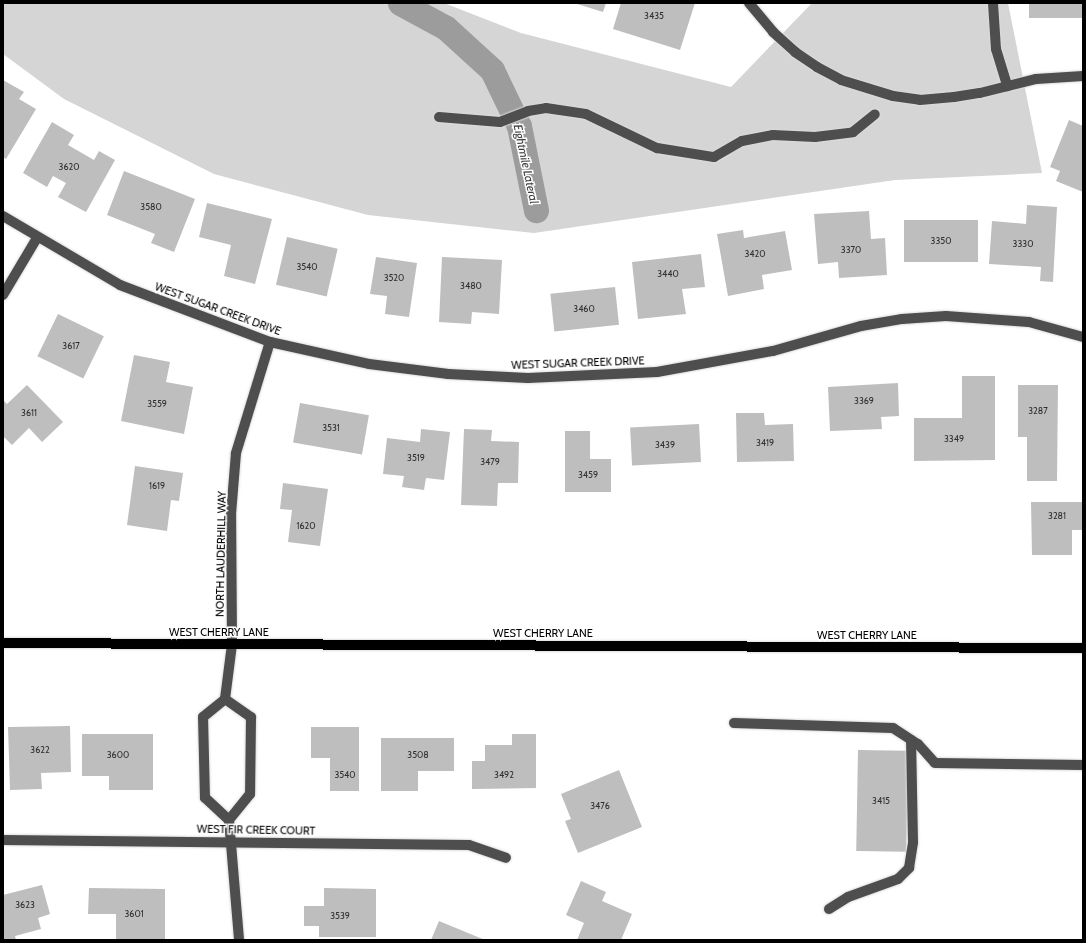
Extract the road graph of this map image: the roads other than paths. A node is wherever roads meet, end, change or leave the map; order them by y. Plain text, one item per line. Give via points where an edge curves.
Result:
1 (749, 3) edge
2 (993, 3) edge
3 (1083, 76) edge
4 (1007, 86) junction
5 (875, 114) dead end
6 (439, 117) dead end
7 (3, 216) edge
8 (37, 238) junction
9 (3, 295) edge
10 (1083, 337) edge
11 (270, 342) junction
12 (3, 643) edge
13 (232, 644) junction
14 (1083, 648) edge
15 (225, 699) junction
16 (734, 724) dead end
17 (911, 740) junction
18 (1083, 765) edge
19 (229, 820) junction
20 (3, 840) edge
21 (231, 841) junction
22 (506, 858) dead end
23 (829, 909) dead end
24 (239, 940) edge

1 - 4 street via 773,32 795,52 841,80 866,89 920,100 980,93
2 - 4 street via 996,49
3 - 4 street via 1036,78
5 - 6 street via 853,132 815,137 773,135 742,141 714,157 657,148 586,114 546,108 528,111 500,122
7 - 8 street, WEST SUGAR CREEK DRIVE
8 - 9 street
8 - 11 street, WEST SUGAR CREEK DRIVE via 120,285
10 - 11 street, WEST SUGAR CREEK DRIVE via 1030,322 946,316 902,319 861,326 773,351 657,372 528,378 448,374 369,364
11 - 13 street, NORTH LAUDERHILL WAY via 236,454 231,514
12 - 13 main road, WEST CHERRY LANE
13 - 14 main road, WEST CHERRY LANE
13 - 15 street, NORTH LAUDERHILL WAY
15 - 19 street via 203,717 205,798
15 - 19 street via 251,717 250,794
16 - 17 street via 893,728
17 - 18 street via 934,763
17 - 23 street via 913,842 908,868 898,879 848,897
19 - 21 street
20 - 21 street, WEST FIR CREEK COURT
21 - 22 street, WEST FIR CREEK COURT via 468,845
21 - 24 street

